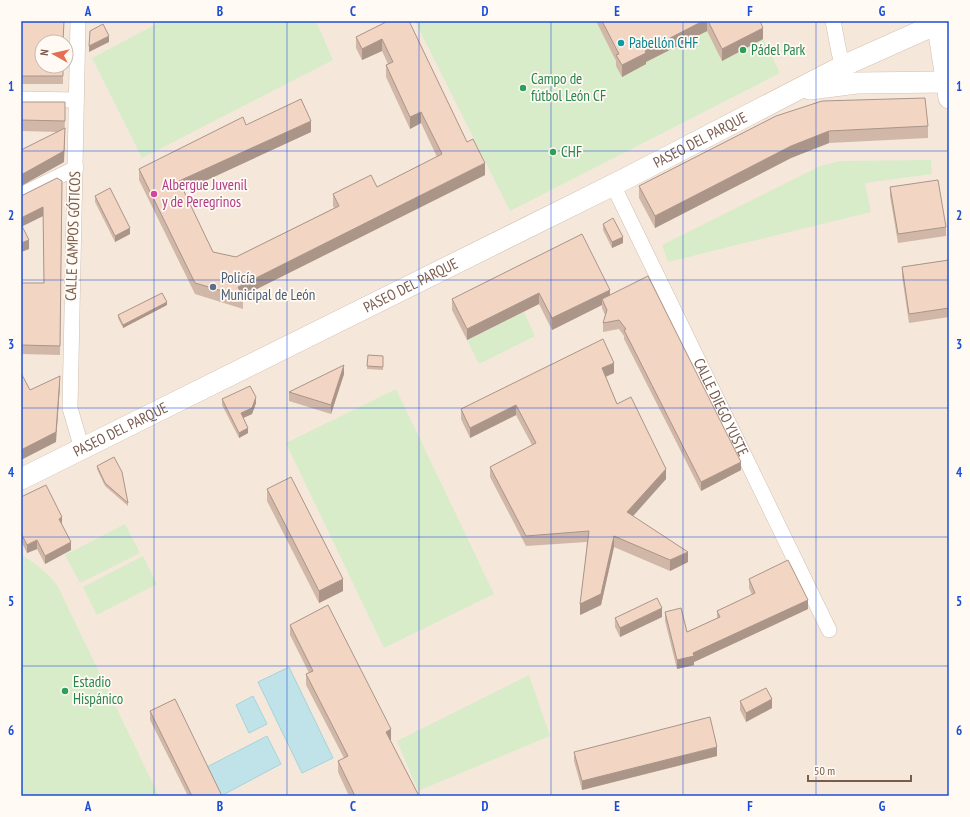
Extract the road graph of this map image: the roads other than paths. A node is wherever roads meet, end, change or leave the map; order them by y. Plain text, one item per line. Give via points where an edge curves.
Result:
1 (78, 21) edge
2 (833, 21) edge
3 (937, 22) edge
4 (882, 48) junction
5 (843, 66) junction
6 (866, 83) junction
7 (948, 87) edge
8 (799, 90) junction
9 (21, 99) edge
10 (76, 100) junction
11 (76, 168) junction
12 (613, 185) junction
13 (21, 195) edge
14 (82, 449) junction
15 (21, 479) edge
16 (829, 630) dead end

1 - 10 street, CALLE CAMPOS GÓTICOS
2 - 5 street
3 - 4 street, PASEO DEL PARQUE
3 - 7 street
4 - 5 street, PASEO DEL PARQUE
4 - 6 street via 873,57
5 - 6 street via 846,77
5 - 8 street, PASEO DEL PARQUE
6 - 7 street, PASEO DEL PARQUE
6 - 8 street, PASEO DEL PARQUE
8 - 12 street, PASEO DEL PARQUE
9 - 10 street
10 - 11 street, CALLE CAMPOS GÓTICOS
11 - 13 street
11 - 14 street, CALLE CAMPOS GÓTICOS via 70,408
12 - 14 street, PASEO DEL PARQUE
12 - 16 street, CALLE DIEGO YUSTE
14 - 15 street, PASEO DEL PARQUE

